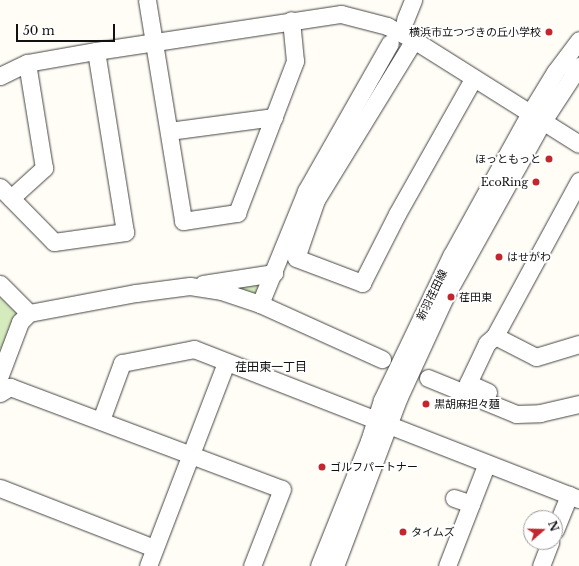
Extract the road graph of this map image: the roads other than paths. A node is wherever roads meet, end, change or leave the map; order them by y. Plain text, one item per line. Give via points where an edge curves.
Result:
1 (147, 0) edge
2 (413, 0) edge
3 (340, 7) edge
4 (291, 20) junction
5 (405, 20) dead end
6 (414, 40) junction
7 (579, 40) edge
8 (154, 41) junction
9 (390, 43) dead end
10 (96, 51) junction
11 (27, 63) junction
12 (579, 66) edge
13 (0, 76) edge
14 (474, 79) junction
15 (274, 117) junction
16 (536, 117) junction
17 (169, 130) junction
18 (579, 144) edge
19 (579, 181) edge
20 (6, 193) edge
21 (274, 273) junction
22 (0, 284) edge
23 (190, 286) junction
24 (260, 304) junction
25 (28, 313) junction
26 (495, 336) junction
27 (579, 344) edge
28 (382, 359) dead end
29 (226, 363) junction
30 (0, 375) edge
31 (428, 378) dead end
32 (0, 393) edge
33 (579, 404) edge
34 (497, 406) junction
35 (101, 420) junction
36 (382, 422) junction
37 (190, 454) junction
38 (487, 463) junction
39 (0, 488) edge
40 (574, 497) edge
41 (454, 498) dead end
42 (471, 504) junction
43 (563, 516) edge
44 (154, 548) junction
45 (547, 550) edge
46 (148, 566) edge
47 (252, 566) edge
48 (319, 566) edge
49 (335, 566) edge
50 (447, 566) edge
51 (541, 566) edge

1 - 8 street
2 - 5 street
3 - 4 street
3 - 6 street
4 - 8 street
4 - 15 street via 295,61
6 - 14 street
6 - 14 street via 316,200 296,258 362,283 396,214
7 - 16 street, 新羽荏田線 via 555,72
8 - 10 street
8 - 17 street
9 - 21 street via 306,190
10 - 11 street
10 - 20 street via 124,232 54,242
11 - 13 street
11 - 20 street via 44,168
12 - 16 street, 新羽荏田線
14 - 16 street
15 - 17 street
15 - 17 street via 237,213 183,221
16 - 18 street
16 - 36 street, 新羽荏田線
19 - 26 street
21 - 23 street
21 - 24 street
22 - 25 street
23 - 24 street via 220,291
23 - 25 street
24 - 28 street
25 - 30 street via 20,322
26 - 27 street via 536,357
26 - 34 street via 487,343 468,384 492,393
29 - 35 street via 194,349 122,363
29 - 36 street
29 - 37 street
31 - 34 street
32 - 35 street via 10,387
33 - 34 street via 540,413 516,414
35 - 37 street
36 - 38 street
36 - 48 street, 新羽荏田線
36 - 49 street, 新羽荏田線
37 - 44 street
37 - 47 street via 282,489
38 - 40 street
38 - 42 street
39 - 44 street
40 - 43 street
41 - 42 street
42 - 50 street
44 - 46 street
45 - 51 street

